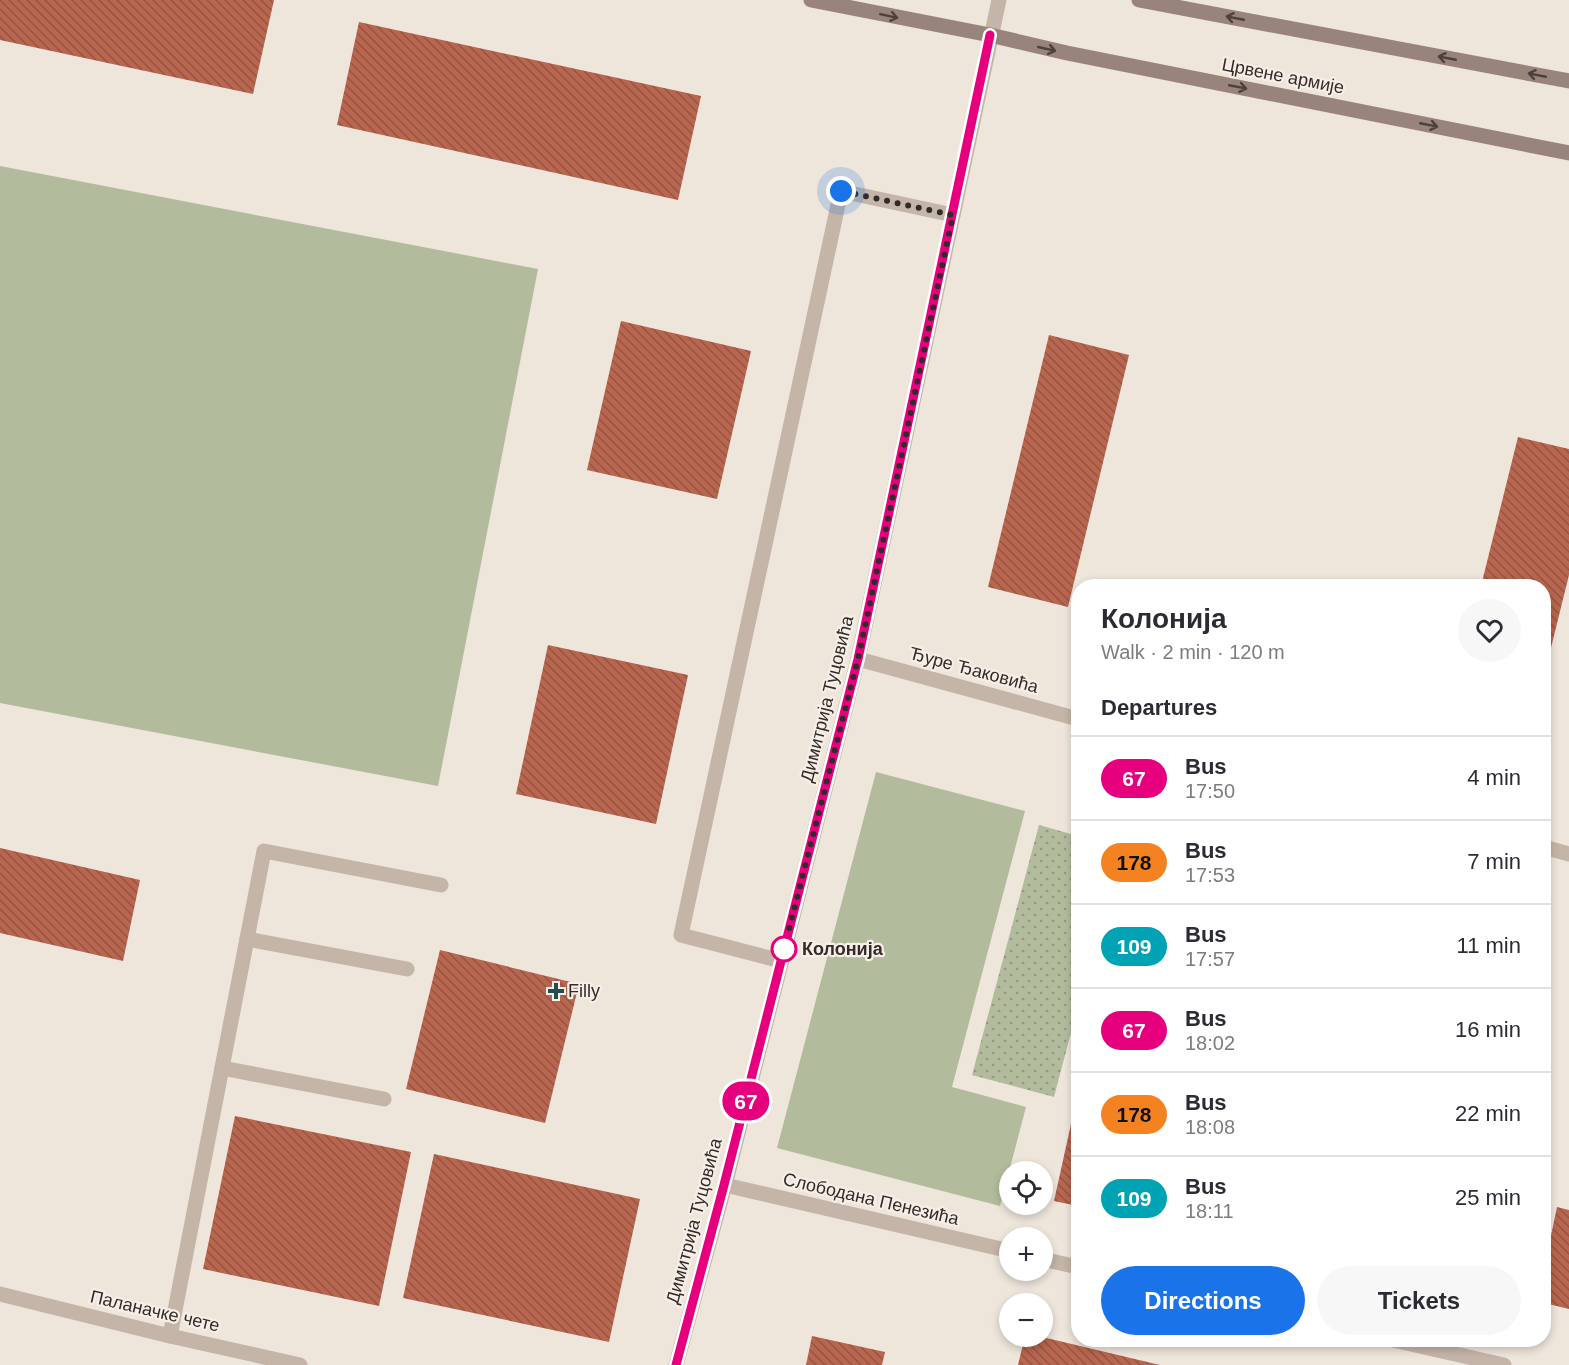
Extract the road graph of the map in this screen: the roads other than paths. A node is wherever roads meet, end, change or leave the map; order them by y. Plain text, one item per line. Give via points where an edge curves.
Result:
1 (811, 0) edge
2 (999, 0) edge
3 (1139, 0) edge
4 (990, 35) junction
5 (1569, 81) edge
6 (1569, 153) edge
7 (953, 215) junction
8 (858, 659) junction
9 (1071, 717) edge
10 (1551, 849) edge
11 (1569, 854) edge
12 (441, 885) dead end
13 (248, 939) junction
14 (781, 961) junction
15 (406, 969) dead end
16 (222, 1068) junction
17 (384, 1100) dead end
18 (724, 1185) junction
19 (999, 1248) edge
20 (1053, 1261) edge
21 (1071, 1265) edge
22 (0, 1294) edge
23 (170, 1336) junction
24 (1424, 1347) edge
25 (300, 1365) edge
26 (676, 1365) edge
27 (1504, 1365) edge

1 -> 4 main road, Црвене армије
2 - 4 street, Димитрија Туцовића
5 -> 3 main road
4 -> 6 main road, Црвене армије
4 - 7 street, Димитрија Туцовића
7 - 8 street, Димитрија Туцовића
7 - 14 street via 841,191 681,935
8 - 9 street, Ђуре Ђаковића
8 - 14 street, Димитрија Туцовића
10 - 11 street
12 - 13 street via 264,851
13 - 15 street
13 - 16 street
14 - 18 street, Димитрија Туцовића
16 - 17 street
16 - 23 street
18 - 19 street, Слободана Пенезића
18 - 26 street, Димитрија Туцовића
20 - 21 street
22 - 23 street, Паланачке чете
23 - 25 street, Паланачке чете
24 - 27 street

